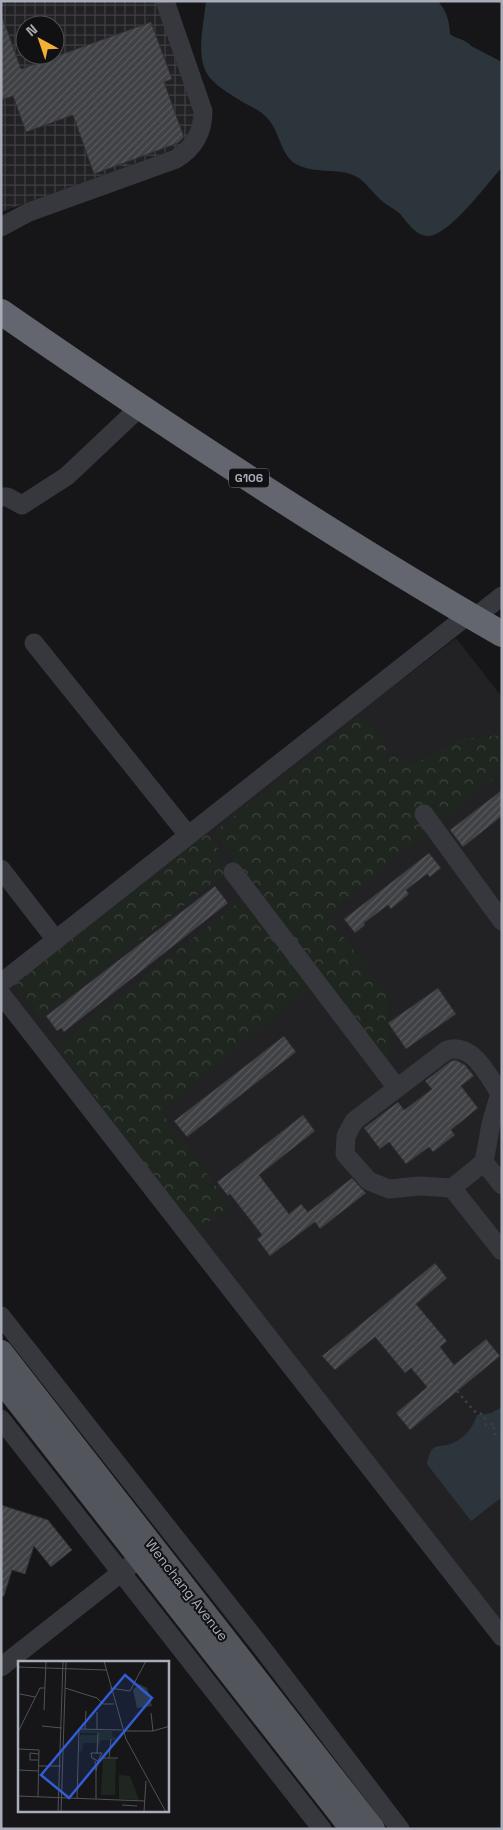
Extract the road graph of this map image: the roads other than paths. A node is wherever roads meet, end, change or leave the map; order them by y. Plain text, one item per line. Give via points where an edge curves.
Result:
1 (164, 1) edge
2 (1, 227) edge
3 (1, 312) edge
4 (140, 407) junction
5 (1, 497) edge
6 (502, 596) edge
7 (471, 616) junction
8 (502, 634) edge
9 (34, 643) dead end
10 (424, 814) dead end
11 (188, 835) junction
12 (1, 869) edge
13 (233, 872) dead end
14 (502, 921) edge
15 (56, 940) junction
16 (1, 983) edge
17 (1, 994) edge
18 (397, 1088) junction
19 (501, 1093) edge
20 (484, 1162) junction
21 (502, 1185) edge
22 (452, 1188) junction
23 (502, 1251) edge
24 (1, 1316) edge
25 (1, 1352) edge
26 (1, 1380) edge
27 (1, 1419) edge
28 (131, 1565) junction
29 (502, 1637) edge
30 (1, 1667) edge
31 (322, 1829) edge
32 (352, 1829) edge
33 (374, 1829) edge
34 (400, 1829) edge

1 - 2 street via 203,111 201,128 194,143 176,159 29,212
3 - 4 highway, G106
4 - 5 street via 67,476 30,500 22,505
4 - 7 highway, G106
6 - 7 street
7 - 8 highway, G106
7 - 11 street
9 - 11 street
10 - 14 street
11 - 15 street
12 - 15 street
13 - 18 street
15 - 16 street
17 - 29 street
18 - 19 street via 447,1050 458,1048 472,1054
18 - 22 street via 354,1121 346,1136 345,1154 363,1176 376,1185 396,1190 420,1186
19 - 20 street
20 - 21 street
20 - 22 street
22 - 23 street
24 - 34 street
25 - 33 main road, Wenchang Avenue
26 - 28 main road, Wenchang Avenue
27 - 28 street
28 - 30 street
28 - 31 street
28 - 32 main road, Wenchang Avenue

